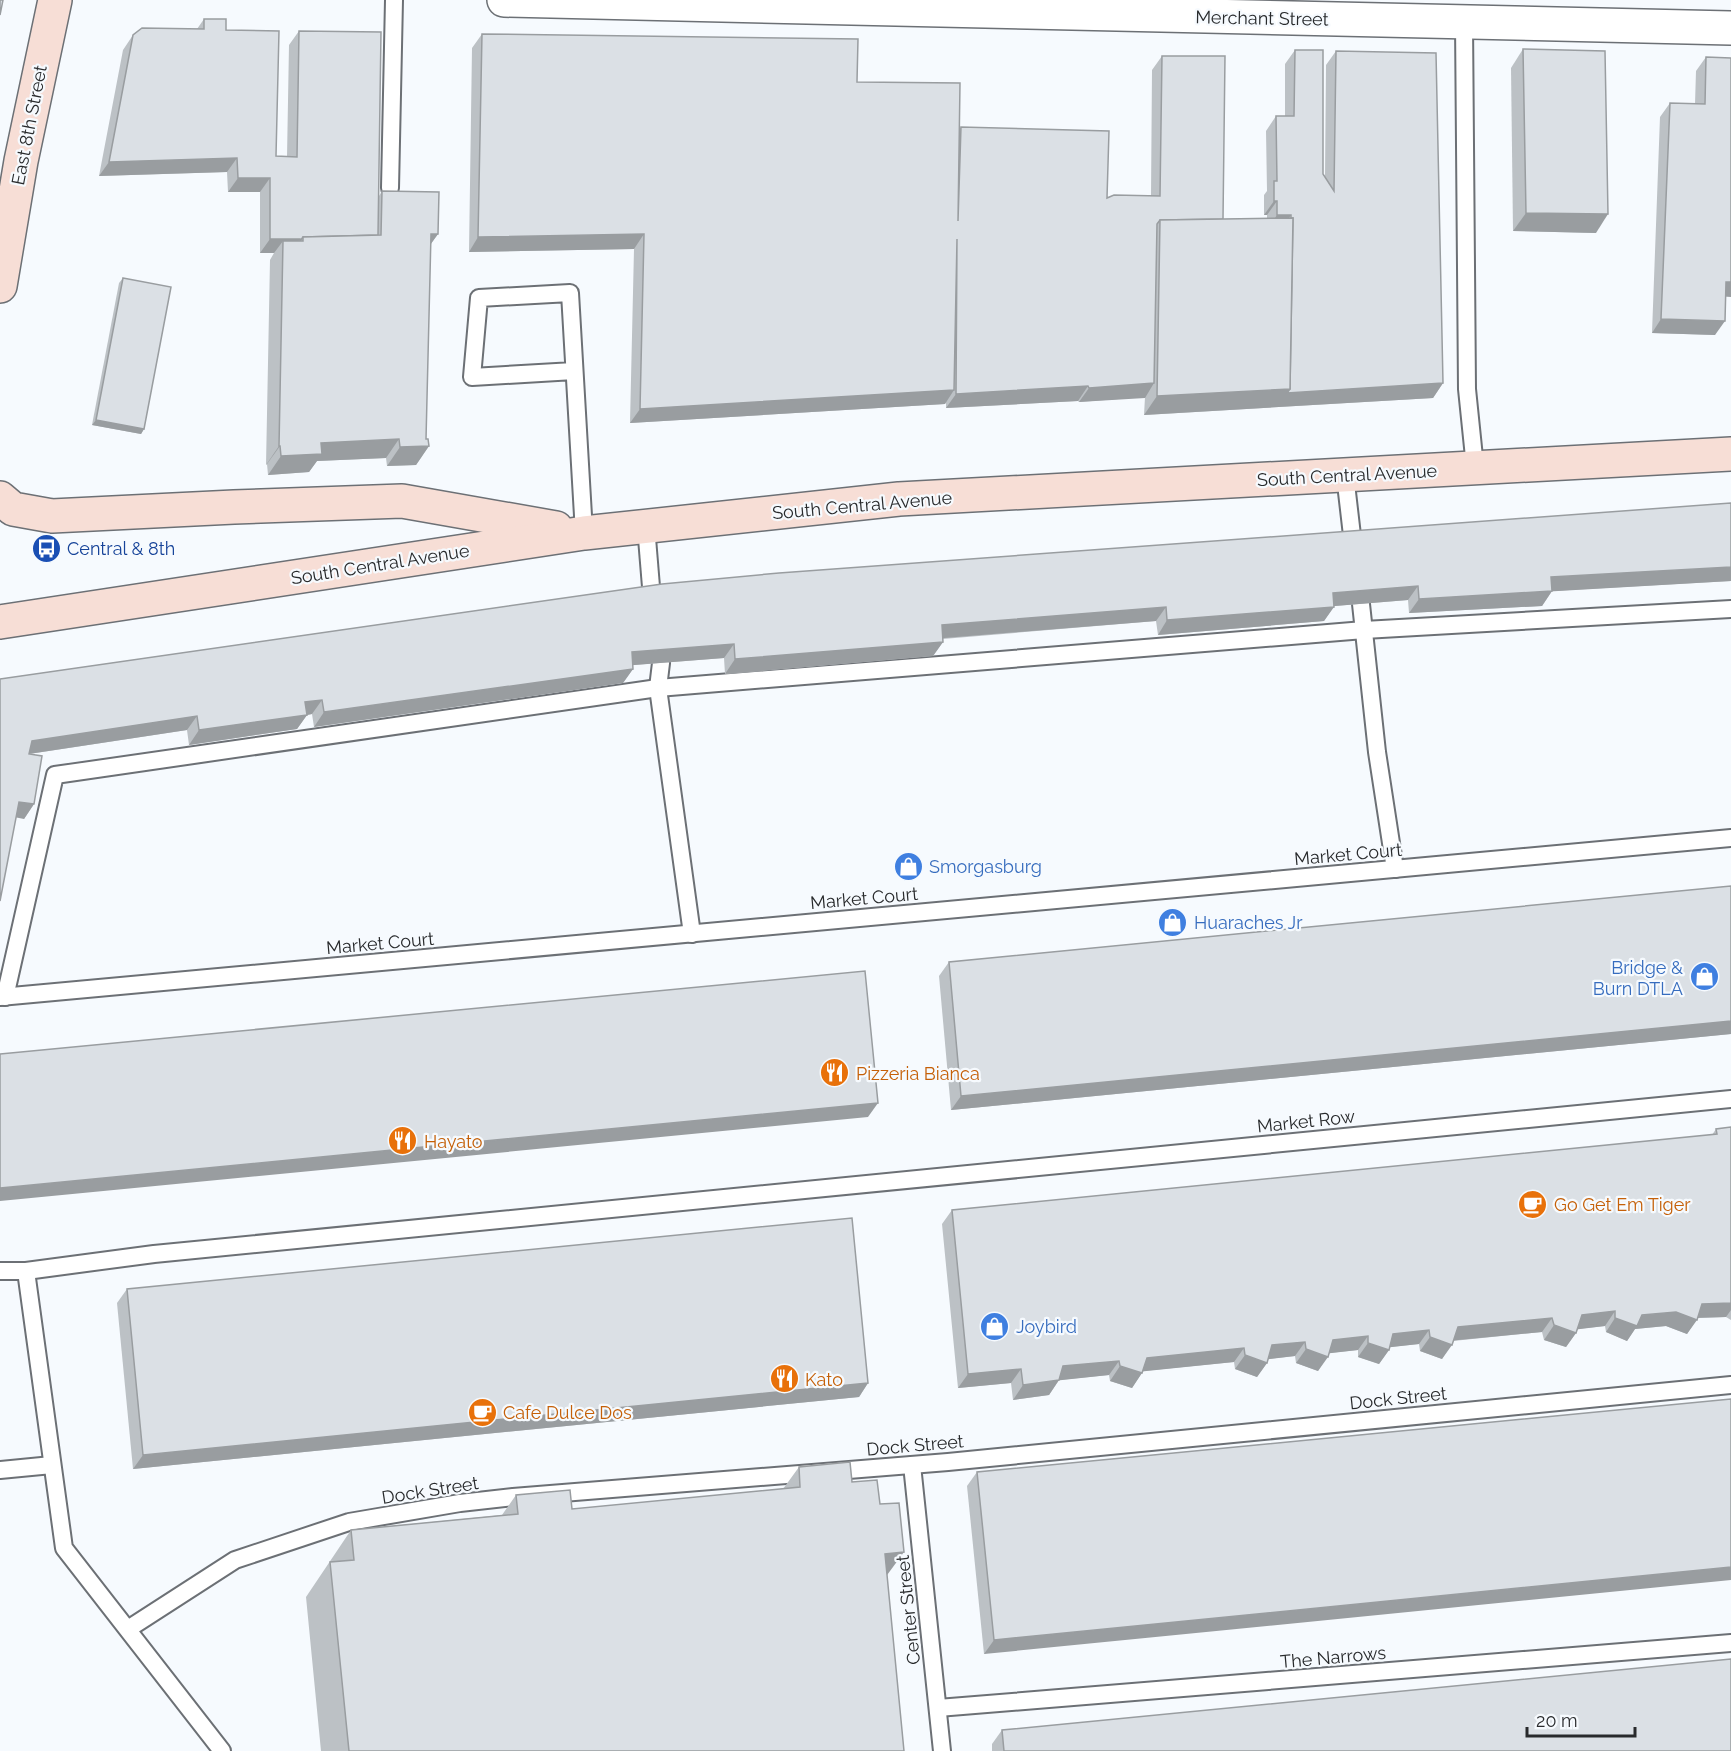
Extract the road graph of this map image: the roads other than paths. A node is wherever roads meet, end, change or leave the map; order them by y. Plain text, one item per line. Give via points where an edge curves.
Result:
1 (55, 0) edge
2 (394, 0) edge
3 (504, 0) edge
4 (1374, 10) edge
5 (1464, 22) junction
6 (1731, 28) edge
7 (10, 162) edge
8 (390, 188) dead end
9 (0, 286) edge
10 (574, 371) junction
11 (1731, 454) edge
12 (1475, 467) junction
13 (1345, 475) junction
14 (0, 498) edge
15 (646, 526) junction
16 (584, 533) junction
17 (1353, 544) edge
18 (652, 599) edge
19 (1361, 604) edge
20 (1731, 609) edge
21 (0, 622) edge
22 (1364, 630) junction
23 (661, 663) edge
24 (658, 688) junction
25 (1731, 838) edge
26 (1395, 869) junction
27 (692, 934) junction
28 (2, 997) edge
29 (1731, 1099) edge
30 (26, 1270) junction
31 (0, 1271) edge
32 (1731, 1384) edge
33 (52, 1465) junction
34 (912, 1465) junction
35 (0, 1470) edge
36 (128, 1629) junction
37 (1731, 1643) edge
38 (938, 1708) junction
39 (222, 1751) edge
40 (942, 1751) edge

1 - 7 main road, East 8th Street
2 - 8 lane
3 - 4 street, Merchant Street
4 - 5 street, Merchant Street
5 - 6 street, Merchant Street
5 - 12 lane via 1467,389
7 - 9 main road, East 8th Street
10 - 10 lane via 570,293 479,298 472,377
10 - 16 lane
11 - 12 main road, South Central Avenue
12 - 13 main road, South Central Avenue
13 - 15 main road, South Central Avenue via 899,499
13 - 17 lane
14 - 16 main road via 13,509 52,516 402,501
15 - 16 main road, South Central Avenue
15 - 18 lane
16 - 21 main road, South Central Avenue
19 - 22 lane
20 - 22 lane
22 - 24 lane
22 - 26 lane
23 - 24 lane
24 - 27 lane
24 - 28 lane via 54,776
25 - 26 lane, Market Court
26 - 27 lane, Market Court
27 - 28 lane, Market Court
29 - 30 lane, Market Row via 154,1254
30 - 31 lane, Market Row
30 - 33 lane
32 - 34 lane, Dock Street
33 - 35 lane
33 - 36 lane via 64,1548
34 - 36 lane, Dock Street via 513,1497 349,1522 234,1560
34 - 38 lane, Center Street
36 - 39 lane
37 - 38 lane, The Narrows
38 - 40 lane, Center Street

